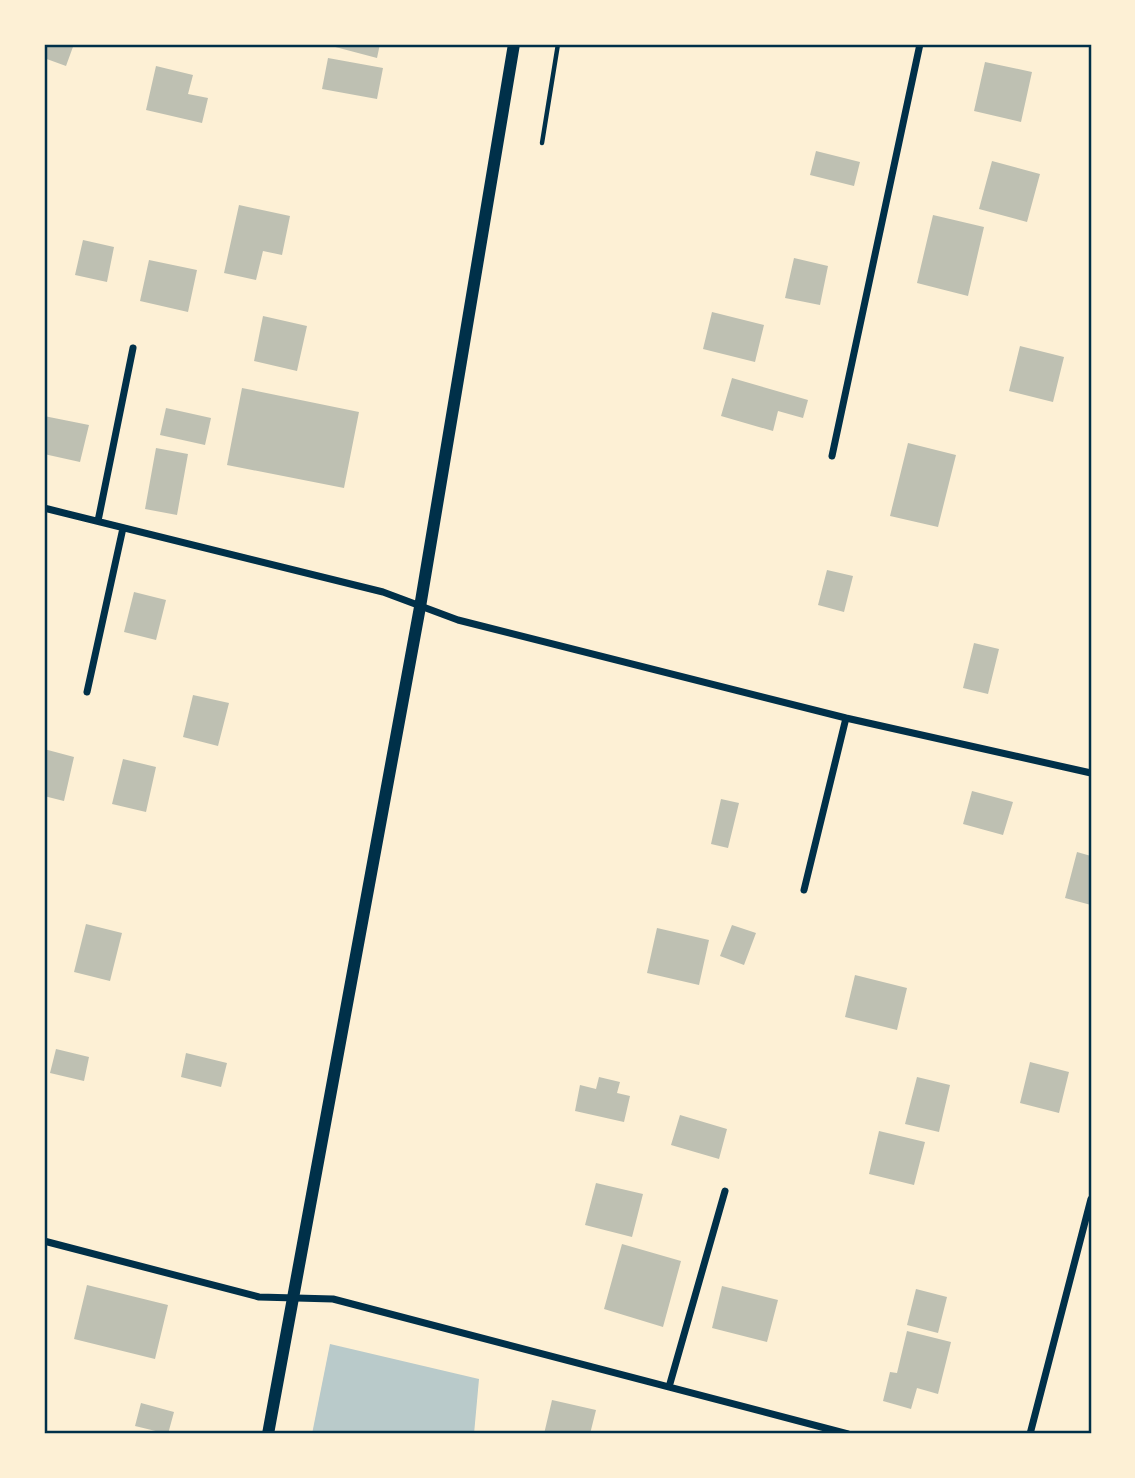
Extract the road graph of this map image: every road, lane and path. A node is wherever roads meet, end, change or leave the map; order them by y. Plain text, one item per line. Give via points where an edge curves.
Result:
1 (514, 44) edge
2 (558, 44) edge
3 (920, 44) edge
4 (542, 143) dead end
5 (133, 348) dead end
6 (832, 456) dead end
7 (44, 508) edge
8 (97, 521) junction
9 (123, 528) junction
10 (420, 607) junction
11 (87, 692) dead end
12 (846, 718) junction
13 (1091, 773) edge
14 (804, 890) dead end
15 (725, 1191) dead end
16 (1091, 1199) edge
17 (44, 1241) edge
18 (293, 1297) junction
19 (669, 1387) junction
20 (268, 1434) edge
21 (848, 1434) edge
22 (1030, 1434) edge

1 - 10 street
2 - 4 path
3 - 6 street
5 - 8 street
7 - 8 street
8 - 9 street
9 - 10 street via 383,592
9 - 11 street
10 - 12 street
10 - 18 street
12 - 13 street
12 - 14 street
15 - 19 street
16 - 22 street
17 - 18 street via 259,1297
18 - 19 street via 333,1300
18 - 20 street
19 - 21 street

